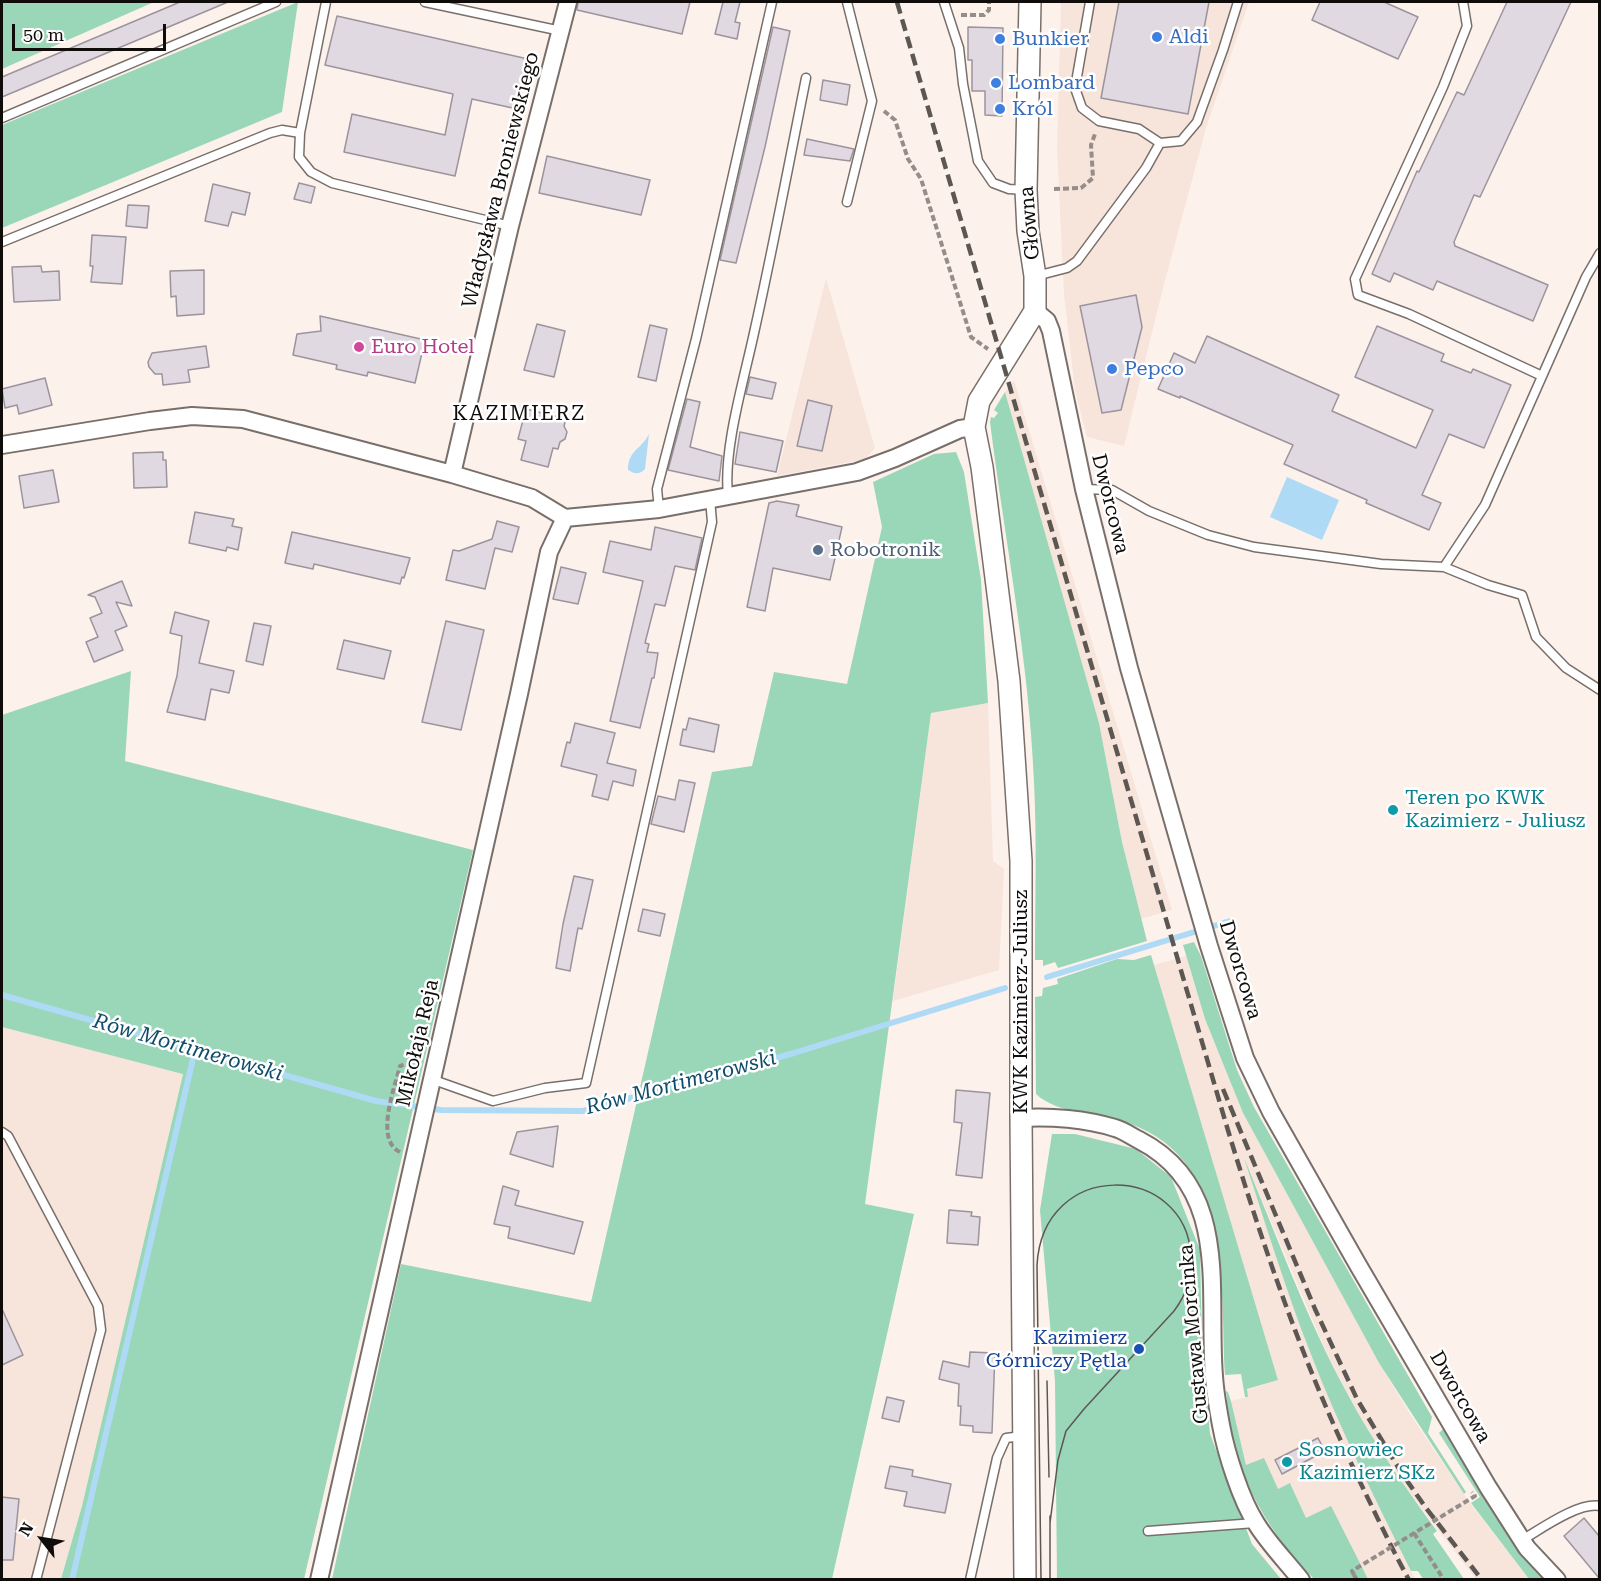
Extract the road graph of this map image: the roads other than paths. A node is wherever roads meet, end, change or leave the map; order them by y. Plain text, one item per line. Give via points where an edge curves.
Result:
1 (276, 2) edge
2 (326, 2) edge
3 (425, 2) edge
4 (568, 2) edge
5 (772, 2) edge
6 (846, 2) edge
7 (944, 2) edge
8 (1030, 2) edge
9 (1090, 2) edge
10 (1238, 2) edge
11 (1463, 2) edge
12 (561, 31) junction
13 (806, 78) dead end
14 (2, 118) edge
15 (300, 133) junction
16 (1160, 143) junction
17 (1026, 190) junction
18 (848, 201) dead end
19 (510, 226) junction
20 (2, 242) edge
21 (1599, 253) edge
22 (1035, 276) junction
23 (1035, 311) junction
24 (1542, 376) junction
25 (974, 427) junction
26 (2, 445) edge
27 (452, 474) junction
28 (1084, 489) junction
29 (728, 495) junction
30 (710, 499) junction
31 (659, 509) junction
32 (565, 518) junction
33 (1444, 567) junction
34 (1599, 690) edge
35 (431, 1082) junction
36 (1021, 1118) junction
37 (2, 1132) edge
38 (1024, 1436) junction
39 (1599, 1506) edge
40 (1255, 1523) junction
41 (1148, 1531) dead end
42 (1522, 1540) junction
43 (36, 1580) edge
44 (319, 1580) edge
45 (970, 1580) edge
46 (1025, 1580) edge
47 (1301, 1580) edge
48 (1557, 1580) edge

1 - 14 lane
2 - 15 lane
3 - 12 lane
4 - 12 street, Władysława Broniewskiego
5 - 31 lane via 696,339 657,489
6 - 18 lane via 872,100
7 - 17 lane via 959,48 978,161 993,183
8 - 17 street, Główna
9 - 16 lane via 1075,88 1082,108 1099,121 1139,129
10 - 16 lane via 1197,122 1181,141
11 - 24 lane via 1467,26 1355,279 1358,295
12 - 19 street, Władysława Broniewskiego
13 - 29 lane via 733,430
15 - 19 lane via 299,158 311,172 332,183
15 - 20 lane via 270,133
16 - 22 lane via 1077,261
17 - 22 street, Główna
19 - 27 street, Władysława Broniewskiego
21 - 24 lane
22 - 23 street, Główna
23 - 25 street via 980,401
23 - 28 street, Dworcowa via 1047,321 1051,331
24 - 33 lane via 1485,505
25 - 29 street via 960,429 856,472
25 - 36 street, KWK Kazimierz-Juliusz via 1009,681 1021,861
26 - 27 street via 192,416 243,419
27 - 32 street via 532,498
28 - 33 lane via 1112,490 1149,511 1208,535 1254,547 1381,564
28 - 42 street, Dworcowa via 1129,668 1245,1058 1271,1112 1358,1265
29 - 30 street
30 - 31 street
30 - 35 lane via 712,522 586,1083 493,1101
31 - 32 street
32 - 35 street, Mikołaja Reja via 549,552
33 - 34 lane via 1522,595 1536,637 1566,668
35 - 44 street, Mikołaja Reja
36 - 38 street, KWK Kazimierz-Juliusz
36 - 40 street, Gustawa Morcinka via 1057,1118 1116,1128 1174,1163 1190,1186 1203,1216 1211,1253 1214,1375 1221,1427
37 - 43 lane via 8,1136 98,1306 101,1330
38 - 45 lane via 1006,1438 997,1458
38 - 46 street, KWK Kazimierz-Juliusz
39 - 42 lane via 1578,1509
40 - 41 lane
40 - 47 street, Gustawa Morcinka
42 - 48 street, Dworcowa

